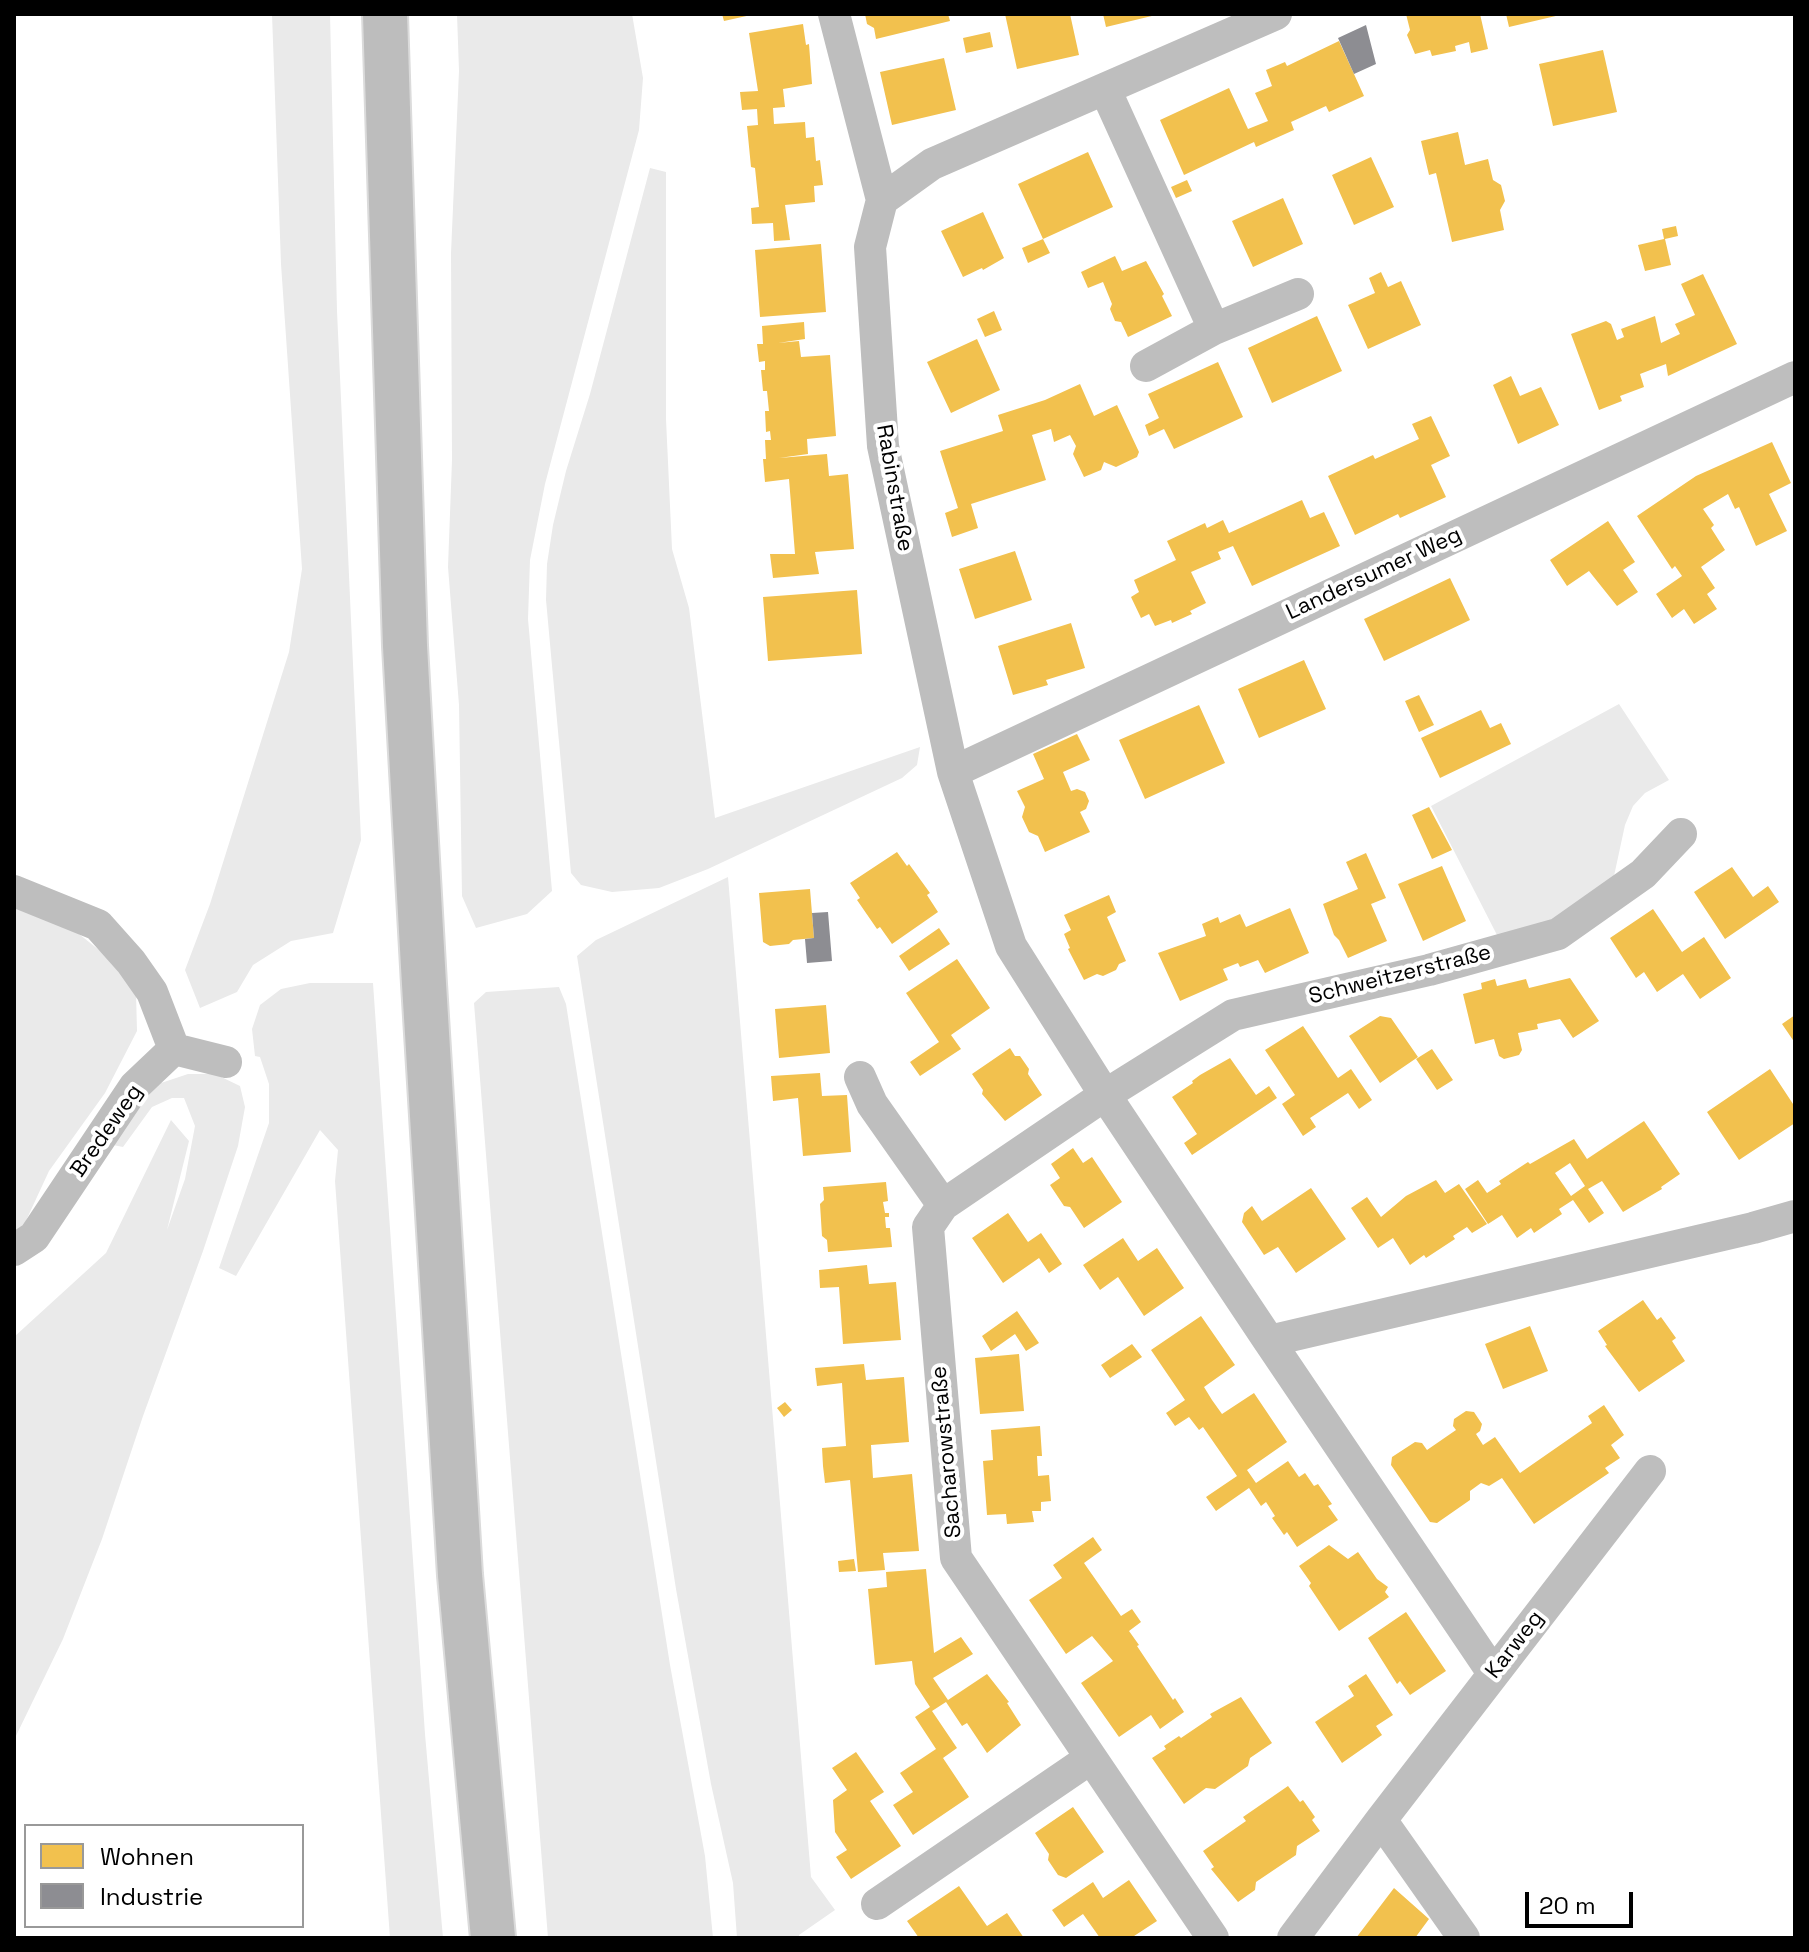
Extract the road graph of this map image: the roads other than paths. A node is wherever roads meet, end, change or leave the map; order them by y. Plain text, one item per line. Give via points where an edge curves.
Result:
1 (385, 14) edge
2 (834, 14) edge
3 (1276, 14) edge
4 (1105, 89) junction
5 (882, 200) junction
6 (1298, 294) dead end
7 (1214, 329) junction
8 (1146, 366) dead end
9 (1795, 377) edge
10 (953, 772) junction
11 (1681, 834) dead end
12 (14, 891) edge
13 (174, 1049) junction
14 (226, 1062) dead end
15 (860, 1077) dead end
16 (1105, 1095) junction
17 (943, 1205) junction
18 (1795, 1216) edge
19 (14, 1250) edge
20 (1269, 1341) junction
21 (1650, 1471) dead end
22 (1493, 1673) junction
23 (1091, 1758) junction
24 (1381, 1820) junction
25 (877, 1904) dead end
26 (493, 1938) edge
27 (1213, 1938) edge
28 (1293, 1938) edge
29 (1464, 1938) edge

1 - 26 highway via 405,646 460,1575
2 - 5 street, Rabinstraße
3 - 4 street
4 - 5 street via 932,164
4 - 7 street
5 - 10 street, Rabinstraße via 870,247 883,446
6 - 7 street
7 - 8 street
9 - 10 street, Landersumer Weg
10 - 16 street via 1011,946
11 - 16 street, Schweitzerstraße via 1643,874 1558,934 1233,1015
12 - 13 street via 98,925 152,992
13 - 14 street
13 - 19 street, Bredeweg via 135,1086 34,1237
15 - 17 street via 872,1104
16 - 17 street
16 - 20 street
17 - 23 street, Sacharowstraße via 928,1227 956,1558
18 - 20 street
20 - 22 street
21 - 22 street, Karweg
22 - 24 street, Karweg
23 - 25 street
23 - 27 street, Sacharowstraße
24 - 28 street, Karweg
24 - 29 street

